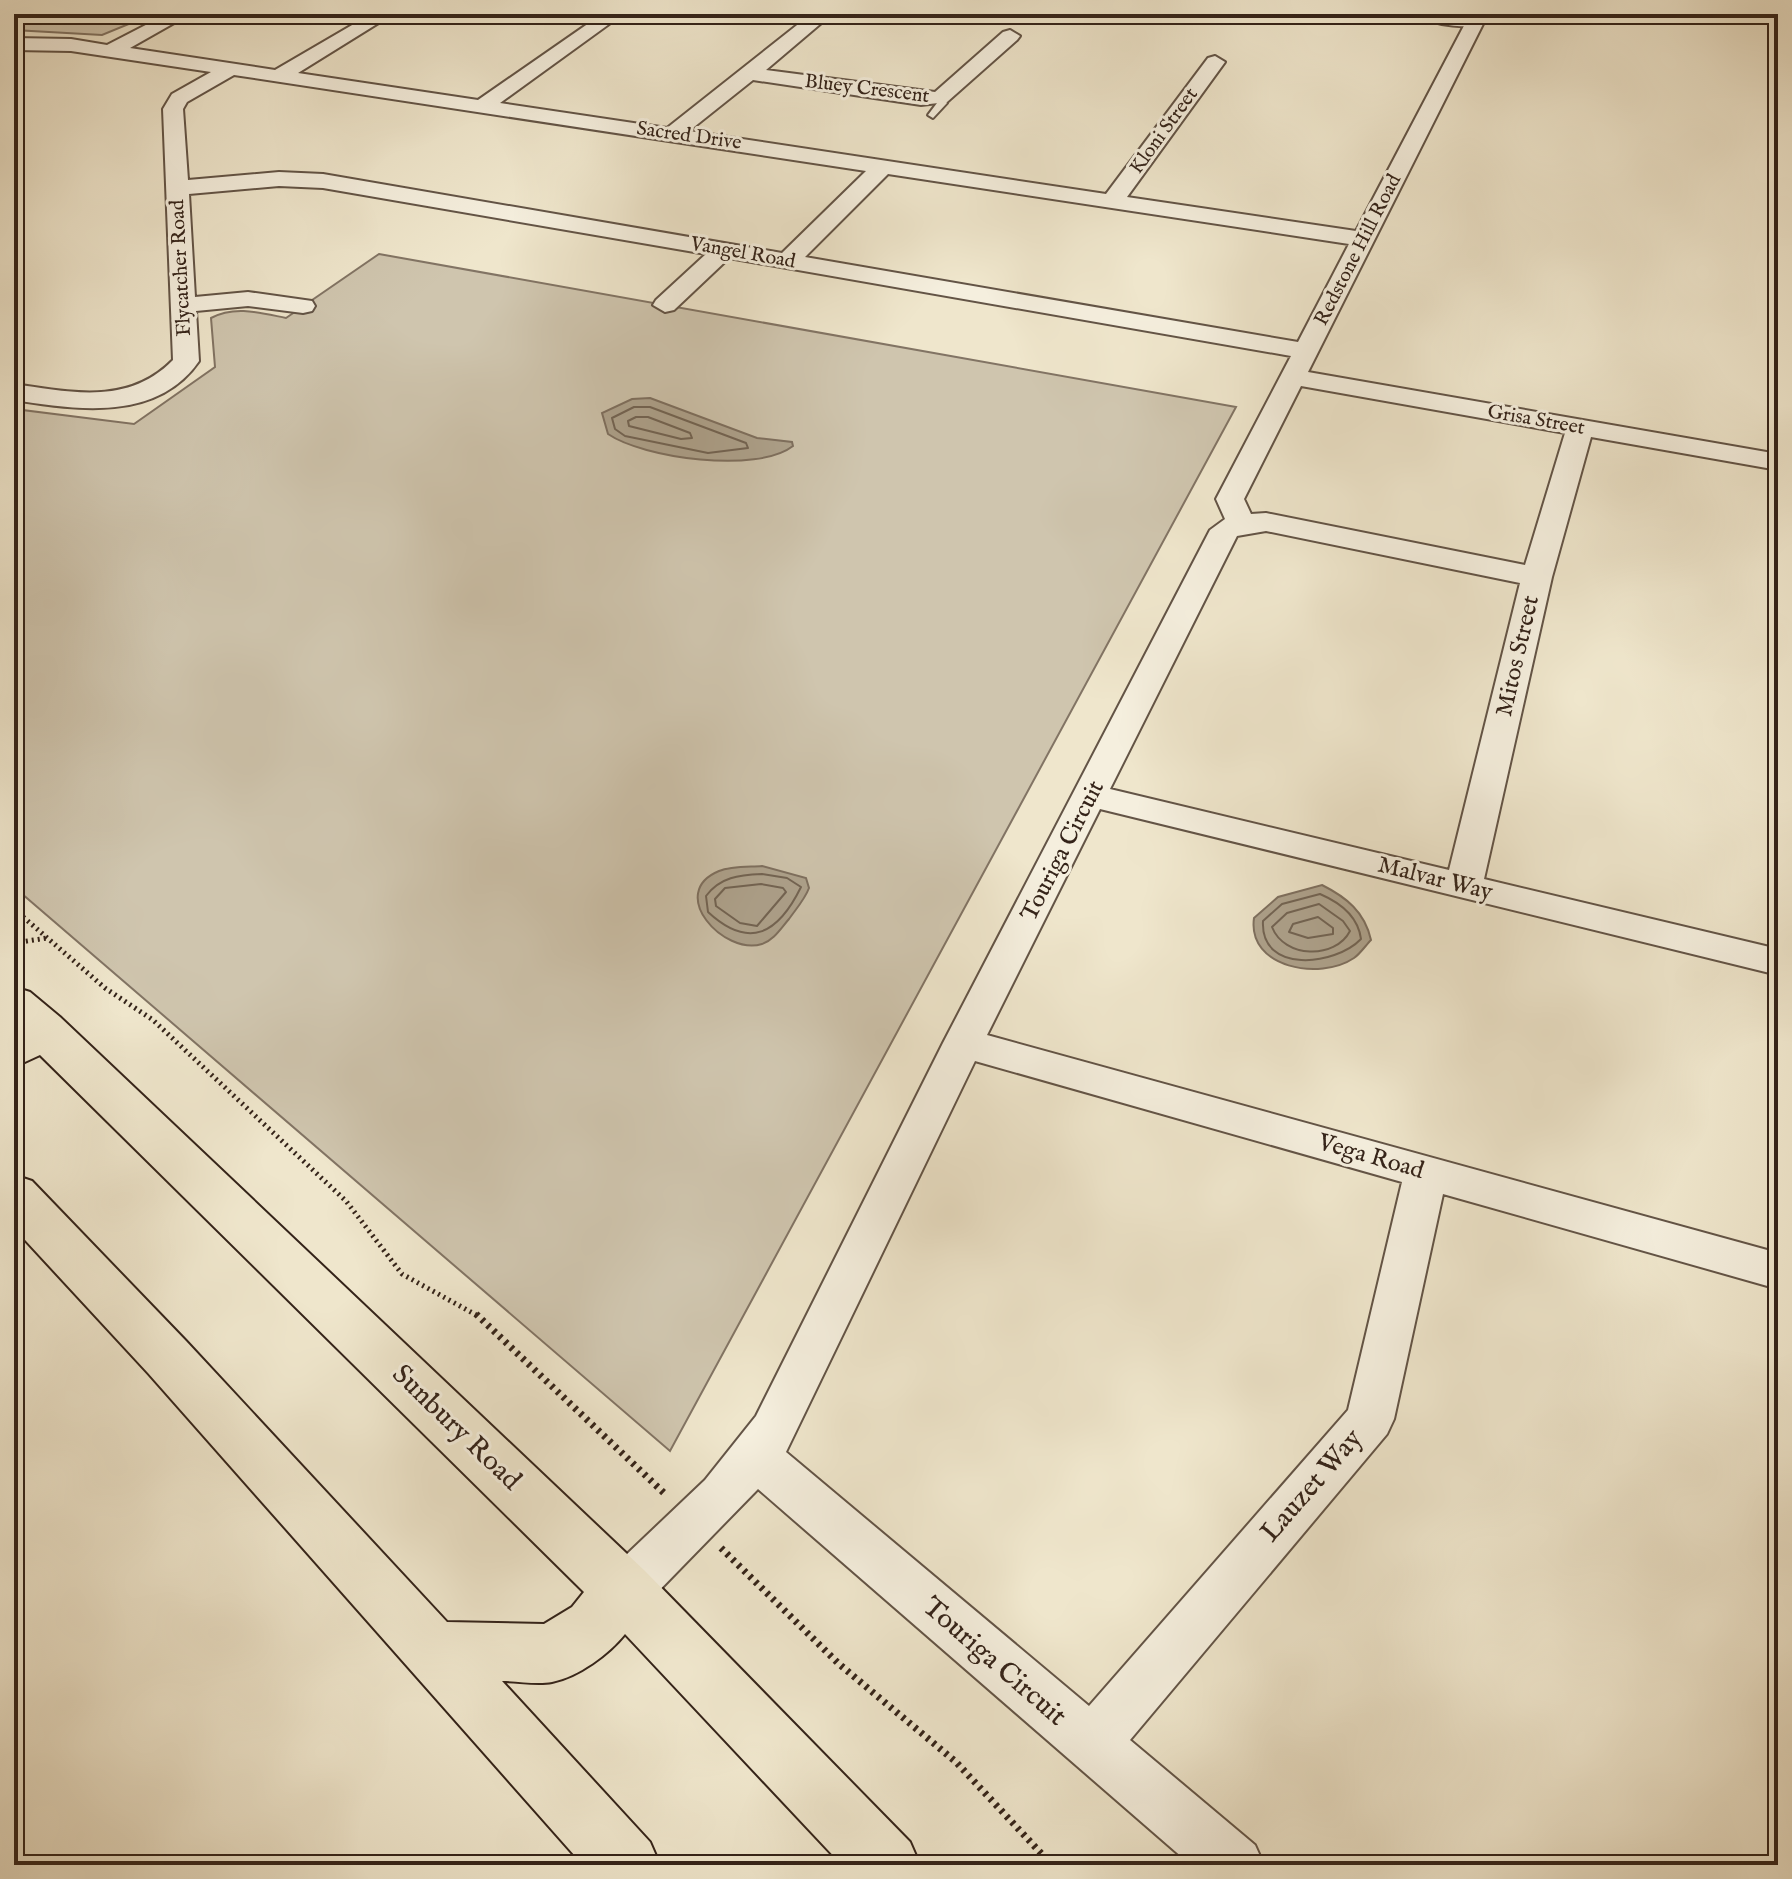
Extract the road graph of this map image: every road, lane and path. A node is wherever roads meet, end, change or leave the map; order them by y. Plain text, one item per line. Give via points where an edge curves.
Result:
1 (181, 14) edge
2 (384, 14) edge
3 (614, 14) edge
4 (823, 14) edge
5 (1429, 14) edge
6 (1476, 20) joint
7 (1010, 36) dead end
8 (14, 44) edge
9 (110, 51) junction
10 (1215, 62) dead end
11 (231, 69) junction
12 (749, 73) junction
13 (279, 76) junction
14 (483, 106) junction
15 (673, 134) junction
16 (885, 165) junction
17 (176, 188) junction
18 (1113, 200) junction
19 (1364, 239) junction
20 (724, 250) junction
21 (787, 261) junction
22 (184, 305) junction
23 (665, 305) dead end
24 (303, 306) dead end
25 (1307, 351) junction
26 (1293, 377) junction
27 (14, 392) edge
28 (1580, 428) junction
29 (1778, 462) edge
30 (1241, 523) junction
31 (1537, 577) junction
32 (1092, 796) junction
33 (1464, 885) junction
34 (14, 909) edge
35 (47, 938) junction
36 (14, 943) edge
37 (1778, 962) edge
38 (24, 1027) edge
39 (963, 1043) junction
40 (1426, 1173) junction
41 (14, 1195) edge
42 (38, 1238) edge
43 (1778, 1271) edge
44 (756, 1457) junction
45 (696, 1524) junction
46 (624, 1591) junction
47 (432, 1651) junction
48 (1091, 1745) junction
49 (627, 1865) edge
50 (887, 1865) edge
51 (1052, 1865) edge
52 (1235, 1865) edge

1 - 9 street
2 - 13 street
3 - 14 street
4 - 12 street
5 - 6 street, Redstone Hill Road
6 - 19 street, Redstone Hill Road
7 - 12 street, Bluey Crescent via 936,107 921,99
8 - 9 street, Sacred Drive
9 - 11 street, Sacred Drive
10 - 18 street, Kloni Street
11 - 13 street, Sacred Drive
11 - 17 street, Flycatcher Road via 179,98 173,109
12 - 15 street
13 - 14 street, Sacred Drive
14 - 15 street, Sacred Drive
15 - 16 street, Sacred Drive
16 - 18 street, Sacred Drive
16 - 21 street
17 - 20 street, Vangel Road via 279,179 323,181
17 - 22 street, Flycatcher Road
18 - 19 street, Sacred Drive
19 - 25 street, Redstone Hill Road
20 - 21 street, Vangel Road
20 - 23 street
21 - 25 street, Vangel Road
22 - 24 street via 248,299
22 - 27 street, Flycatcher Road via 186,361 177,373 128,400 99,404
25 - 26 street, Redstone Hill Road
26 - 28 street, Grisa Street
26 - 30 street, Redstone Hill Road via 1230,499
28 - 29 street, Grisa Street
28 - 31 street, Mitos Street
30 - 31 street via 1266,522
30 - 32 street, Touriga Circuit via 1225,530
31 - 33 street, Mitos Street
32 - 33 street, Malvar Way
32 - 39 street, Touriga Circuit
33 - 37 street, Malvar Way
34 - 35 path
35 - 36 path
35 - 45 path via 105,988 153,1020 346,1201 402,1274 477,1315
38 - 46 main road, Sunbury Road
39 - 40 street, Vega Road
39 - 44 street, Touriga Circuit
40 - 43 street, Vega Road
40 - 48 street, Lauzet Way via 1370,1419
41 - 42 main road
42 - 47 main road
44 - 45 street, Touriga Circuit
44 - 48 street, Touriga Circuit
45 - 46 street, Touriga Circuit
45 - 51 path via 839,1664 956,1762
46 - 47 main road via 593,1627 552,1653
46 - 50 main road, Sunbury Road
47 - 49 main road
48 - 52 street, Touriga Circuit

